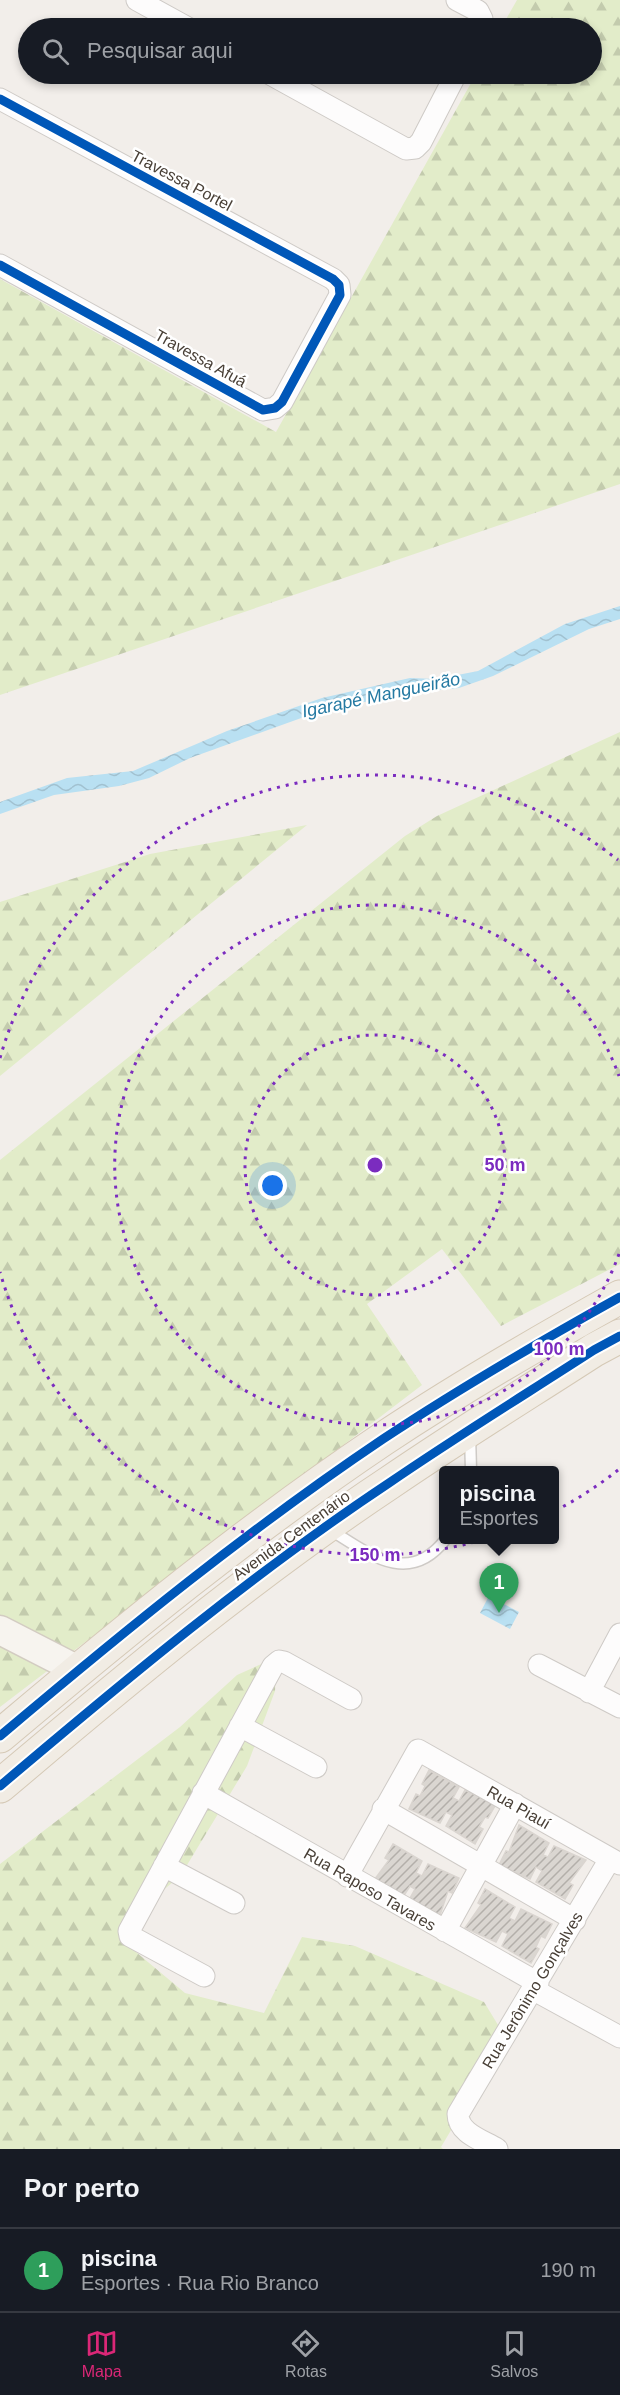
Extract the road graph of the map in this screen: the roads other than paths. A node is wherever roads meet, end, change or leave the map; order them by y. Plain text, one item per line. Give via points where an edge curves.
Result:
1 (136, 0) edge
2 (457, 0) edge
3 (169, 18) edge
4 (477, 18) edge
5 (288, 84) edge
6 (451, 84) edge
7 (0, 99) edge
8 (0, 265) edge
9 (340, 295) joint
10 (620, 1297) edge
11 (620, 1336) edge
12 (470, 1430) junction
13 (471, 1466) edge
14 (326, 1527) junction
15 (441, 1544) edge
16 (0, 1630) edge
17 (620, 1634) edge
18 (539, 1665) dead end
19 (78, 1670) junction
20 (590, 1692) junction
21 (351, 1699) dead end
22 (620, 1707) edge
23 (240, 1726) junction
24 (0, 1736) edge
25 (316, 1767) dead end
26 (0, 1786) edge
27 (203, 1793) junction
28 (515, 1804) junction
29 (383, 1809) junction
30 (615, 1861) edge
31 (164, 1866) junction
32 (482, 1866) junction
33 (347, 1876) junction
34 (234, 1903) dead end
35 (575, 1920) junction
36 (445, 1931) junction
37 (204, 1976) dead end
38 (536, 1987) junction
39 (620, 2037) edge
40 (497, 2149) edge

1 - 3 street
2 - 4 street
5 - 6 street via 406,149 421,142
7 - 9 street, Travessa Portel via 333,279 339,285
8 - 9 street, Travessa Afuá via 263,410 276,408 282,402
10 - 19 main road, Avenida Centenário via 523,1351 382,1439 204,1568
11 - 12 main road, Avenida Centenário
12 - 13 lane
12 - 14 main road, Avenida Centenário
14 - 15 lane via 394,1565 415,1563
14 - 26 main road, Avenida Centenário via 231,1597
16 - 19 main road
17 - 20 street
18 - 20 street
19 - 24 main road, Avenida Centenário
20 - 22 street
21 - 23 street via 279,1661
23 - 25 street
23 - 27 street
27 - 31 street
27 - 33 street, Rua Raposo Tavares
28 - 29 street, Rua Piauí via 418,1750
28 - 30 street, Rua Piauí
28 - 32 street
29 - 32 street
29 - 33 street
30 - 35 street, Rua Jerônimo Gonçalves
31 - 34 street
31 - 37 street via 128,1934
32 - 35 street
32 - 36 street
33 - 36 street, Rua Raposo Tavares
35 - 38 street, Rua Jerônimo Gonçalves
36 - 38 street, Rua Raposo Tavares
38 - 39 street, Rua Raposo Tavares
38 - 40 street, Rua Jerônimo Gonçalves via 458,2114 463,2130

